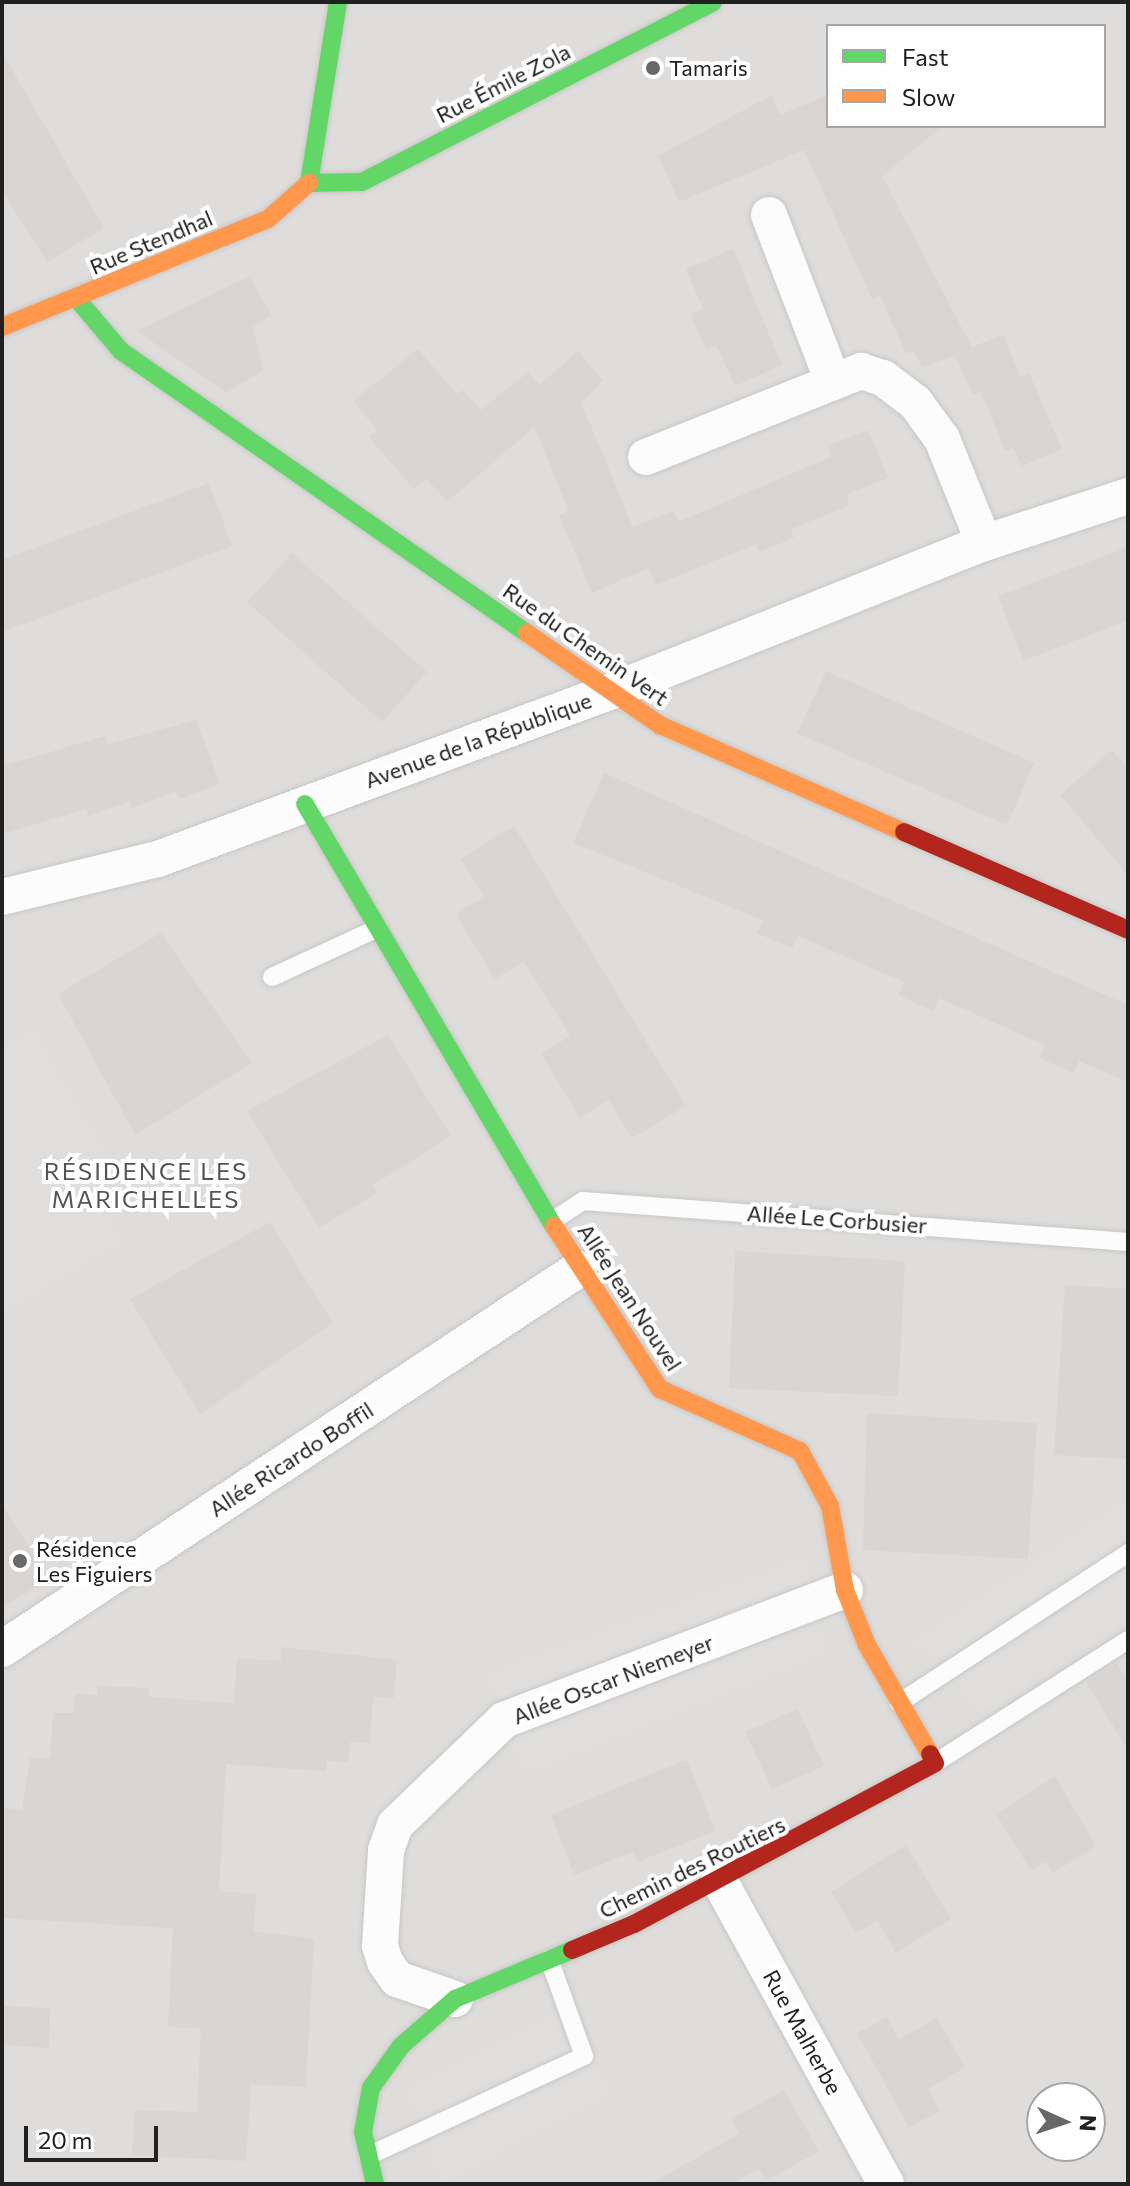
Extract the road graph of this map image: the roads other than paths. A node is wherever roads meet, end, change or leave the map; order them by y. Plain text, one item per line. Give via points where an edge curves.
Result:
1 (338, 2) edge
2 (713, 2) edge
3 (309, 183) junction
4 (769, 215) dead end
5 (77, 299) junction
6 (2, 327) edge
7 (833, 382) junction
8 (646, 457) dead end
9 (1128, 496) edge
10 (984, 543) junction
11 (609, 692) junction
12 (305, 804) junction
13 (2, 897) edge
14 (380, 927) junction
15 (1128, 930) edge
16 (272, 977) dead end
17 (552, 1221) junction
18 (1128, 1242) edge
19 (579, 1269) junction
20 (1128, 1553) edge
21 (845, 1590) junction
22 (1128, 1640) edge
23 (2, 1649) edge
24 (899, 1703) junction
25 (935, 1763) junction
26 (719, 1880) junction
27 (549, 1959) junction
28 (455, 1999) junction
29 (368, 2156) junction
30 (375, 2184) edge
31 (886, 2184) edge

1 - 3 street
2 - 3 street, Rue Émile Zola via 362,182
3 - 5 street, Rue Stendhal via 268,219
4 - 7 street
5 - 6 street, Rue Stendhal
5 - 11 street, Rue du Chemin Vert via 121,351
7 - 8 street
7 - 10 street via 861,371 883,378 915,402 942,439
9 - 10 street, Avenue de la République
10 - 11 street, Avenue de la République
11 - 12 street, Avenue de la République
11 - 15 street, Rue du Chemin Vert via 660,725
12 - 13 street, Avenue de la République via 158,859
12 - 14 street, Allée Jean Nouvel
14 - 16 lane
14 - 17 street, Allée Jean Nouvel
17 - 18 lane, Allée Le Corbusier via 583,1201
17 - 19 street, Allée Jean Nouvel
19 - 21 street, Allée Jean Nouvel via 660,1389 800,1451 830,1506
19 - 23 street, Allée Ricardo Boffil
20 - 24 lane
21 - 24 street, Allée Jean Nouvel
21 - 28 street, Allée Oscar Niemeyer via 504,1720 395,1825 386,1850 380,1946 385,1962 397,1979
22 - 25 lane, Chemin des Routiers
24 - 25 street, Allée Jean Nouvel
25 - 26 street, Chemin des Routiers
26 - 27 street, Chemin des Routiers
26 - 31 street, Rue Malherbe
27 - 28 street, Chemin des Routiers
27 - 29 lane via 584,2056
28 - 29 street, Chemin des Routiers via 401,2046 371,2088 363,2132
29 - 30 street, Chemin des Routiers

